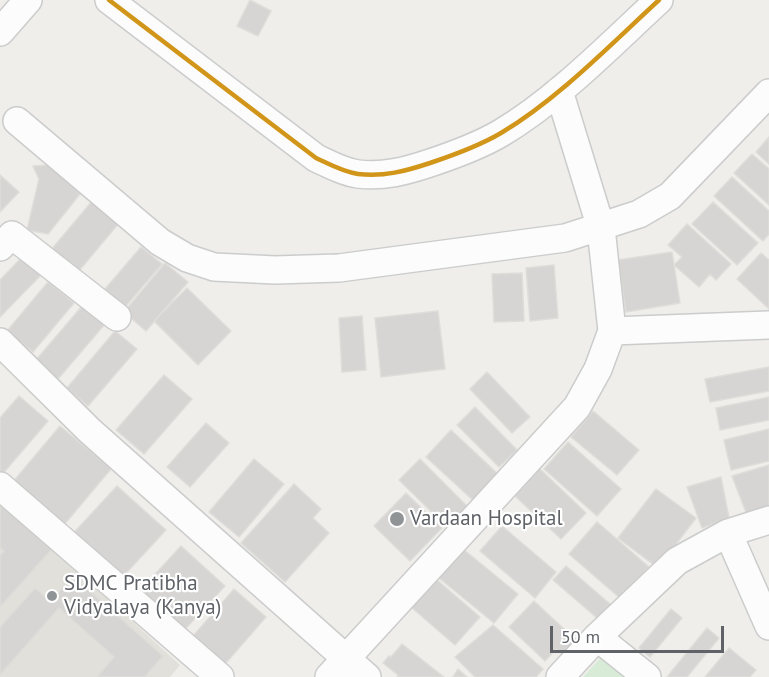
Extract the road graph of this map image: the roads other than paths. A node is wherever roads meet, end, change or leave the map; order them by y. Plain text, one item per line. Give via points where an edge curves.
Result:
1 (28, 0) edge
2 (109, 0) edge
3 (659, 0) edge
4 (0, 32) edge
5 (559, 91) junction
6 (769, 93) edge
7 (18, 121) dead end
8 (601, 228) junction
9 (0, 248) edge
10 (117, 317) dead end
11 (769, 327) edge
12 (612, 331) junction
13 (0, 342) edge
14 (0, 486) edge
15 (769, 520) edge
16 (728, 533) junction
17 (769, 626) edge
18 (597, 637) junction
19 (337, 667) edge
20 (220, 677) edge
21 (367, 677) edge
22 (560, 677) edge
23 (647, 677) edge

1 - 4 street
2 - 5 street via 316,158 357,174 405,172 453,155 501,133
3 - 5 street
5 - 8 street
6 - 8 street via 670,196 639,214
7 - 8 street via 160,242 187,258 214,267 339,268 565,238
8 - 12 street
9 - 10 street via 12,235
11 - 12 street
12 - 19 street via 598,369 577,407
13 - 19 street
14 - 20 street
15 - 16 street
16 - 17 street
16 - 18 street via 677,561
18 - 22 street
18 - 23 street
19 - 21 street

